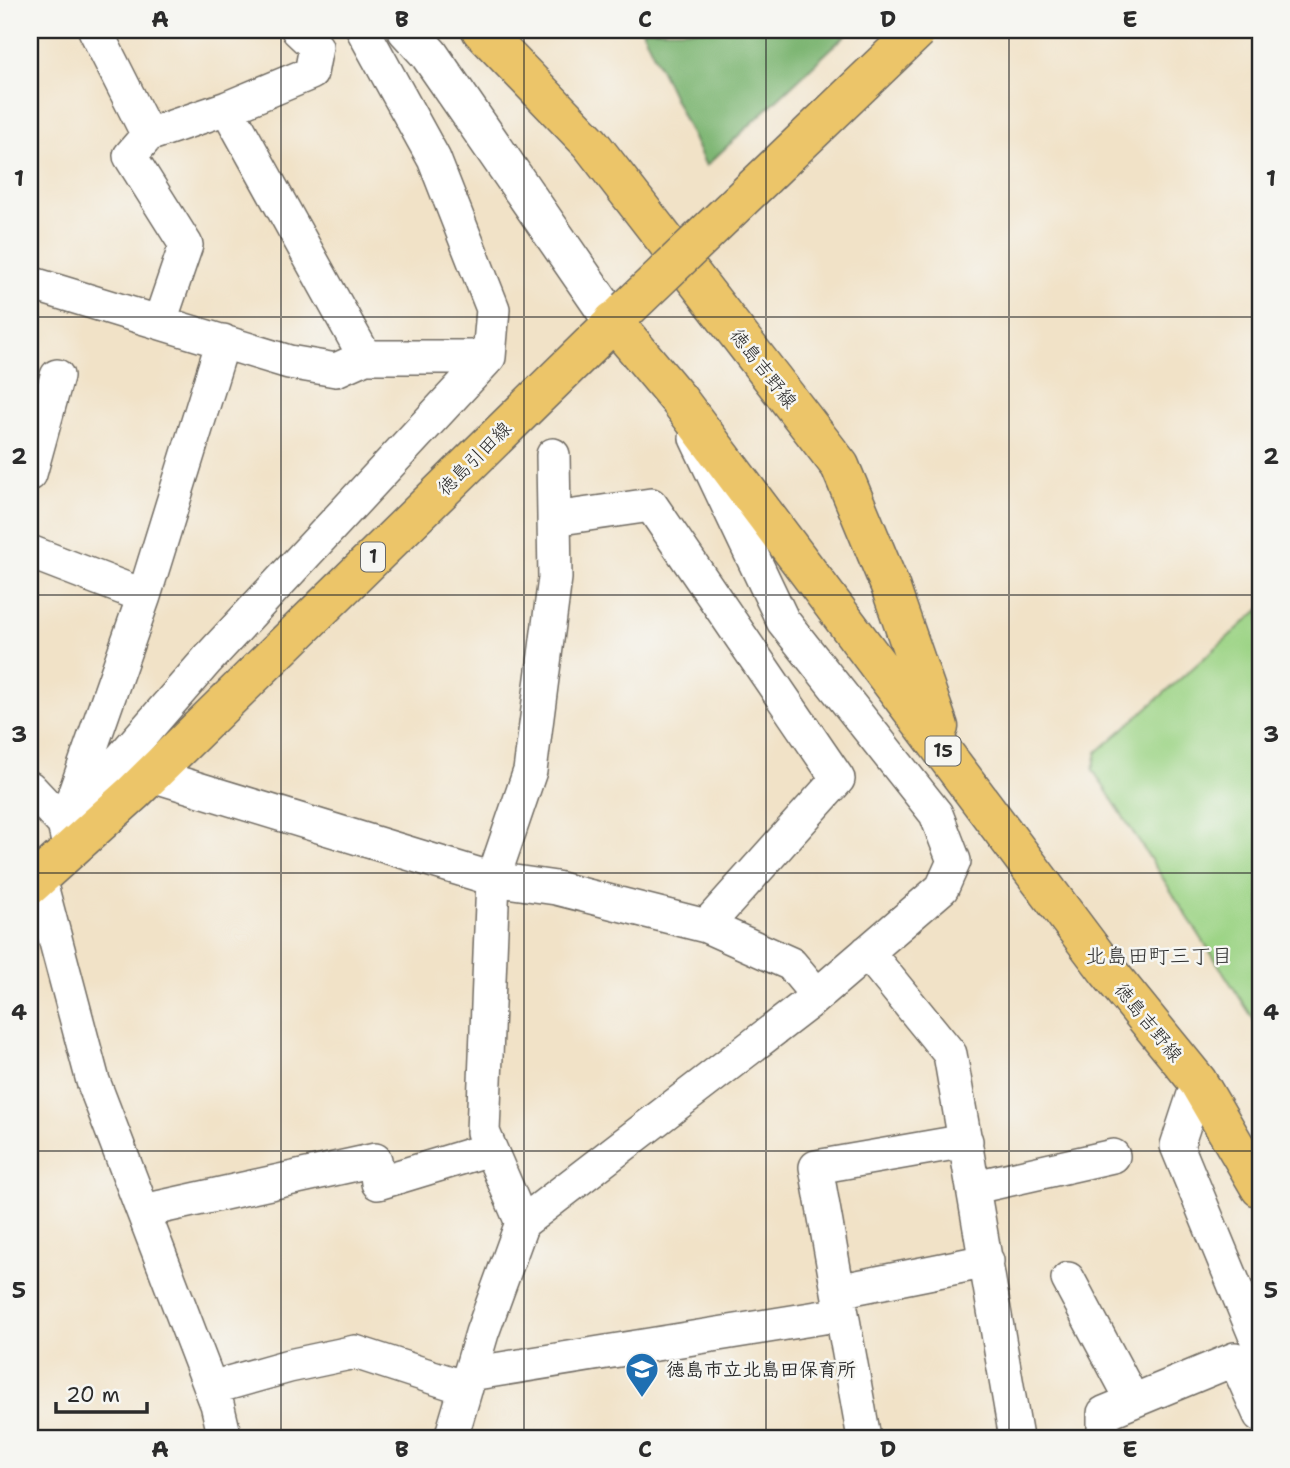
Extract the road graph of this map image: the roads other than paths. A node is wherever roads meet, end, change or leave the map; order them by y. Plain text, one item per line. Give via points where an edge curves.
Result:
1 (95, 30) edge
2 (298, 30) edge
3 (363, 30) edge
4 (407, 30) edge
5 (481, 30) edge
6 (918, 30) edge
7 (228, 108) junction
8 (148, 135) junction
9 (30, 283) edge
10 (620, 315) junction
11 (160, 321) junction
12 (223, 341) junction
13 (365, 357) junction
14 (489, 357) junction
15 (57, 376) dead end
16 (679, 400) junction
17 (553, 455) dead end
18 (30, 474) edge
19 (554, 519) junction
20 (31, 557) edge
21 (144, 596) junction
22 (951, 763) junction
23 (152, 775) junction
24 (30, 788) edge
25 (67, 837) junction
26 (493, 879) junction
27 (34, 882) edge
28 (706, 926) junction
29 (867, 952) junction
30 (817, 995) junction
31 (1198, 1082) junction
32 (966, 1141) junction
33 (490, 1149) junction
34 (1113, 1156) dead end
35 (975, 1187) junction
36 (1260, 1188) edge
37 (143, 1211) junction
38 (522, 1223) junction
39 (987, 1261) junction
40 (1068, 1279) dead end
41 (840, 1303) junction
42 (1260, 1347) edge
43 (468, 1381) junction
44 (211, 1388) junction
45 (1133, 1401) junction
46 (1260, 1415) edge
47 (1102, 1437) edge
48 (225, 1438) edge
49 (451, 1438) edge
50 (864, 1438) edge
51 (1016, 1438) edge

1 - 8 street
2 - 7 street via 316,47 311,73
3 - 14 street via 434,159 493,309
4 - 10 street
5 - 22 main road, 徳島吉野線 / 15 via 590,143 840,466 890,586
6 - 10 main road, 徳島引田線 / 1, bridge
7 - 8 street
7 - 13 street
8 - 11 street via 130,156 186,245
9 - 11 street
10 - 16 main road, 徳島吉野線 / 15
10 - 23 main road, 徳島引田線 / 1
11 - 12 street
12 - 13 street via 289,362 336,370
12 - 21 street
13 - 14 street
14 - 25 street via 207,660
15 - 18 street
16 - 22 main road, 徳島吉野線 / 15
16 - 29 street via 783,621 936,814 954,861 942,888
17 - 19 street
19 - 26 street via 555,578 530,771
19 - 28 street via 651,505 838,779
20 - 21 street
21 - 25 street
22 - 31 main road, 徳島吉野線 / 15
23 - 25 main road, 徳島引田線 / 1
23 - 26 street
24 - 25 street
25 - 27 main road, 徳島引田線 / 1
26 - 28 street via 556,888
26 - 33 street via 483,1132
27 - 37 street via 93,1081
28 - 30 street via 792,964
29 - 30 street
29 - 32 street via 950,1054
30 - 38 street
31 - 36 main road, 徳島吉野線 / 15
31 - 42 street via 1177,1146
32 - 35 street
32 - 41 street via 816,1167
33 - 37 street via 378,1183 375,1160
33 - 38 street
34 - 35 street
35 - 39 street
37 - 44 street
38 - 43 street
39 - 41 street
39 - 51 street
40 - 45 street
41 - 43 street
41 - 50 street
43 - 44 street via 355,1352
43 - 49 street
44 - 48 street
45 - 46 street via 1235,1359
45 - 47 street via 1104,1413

